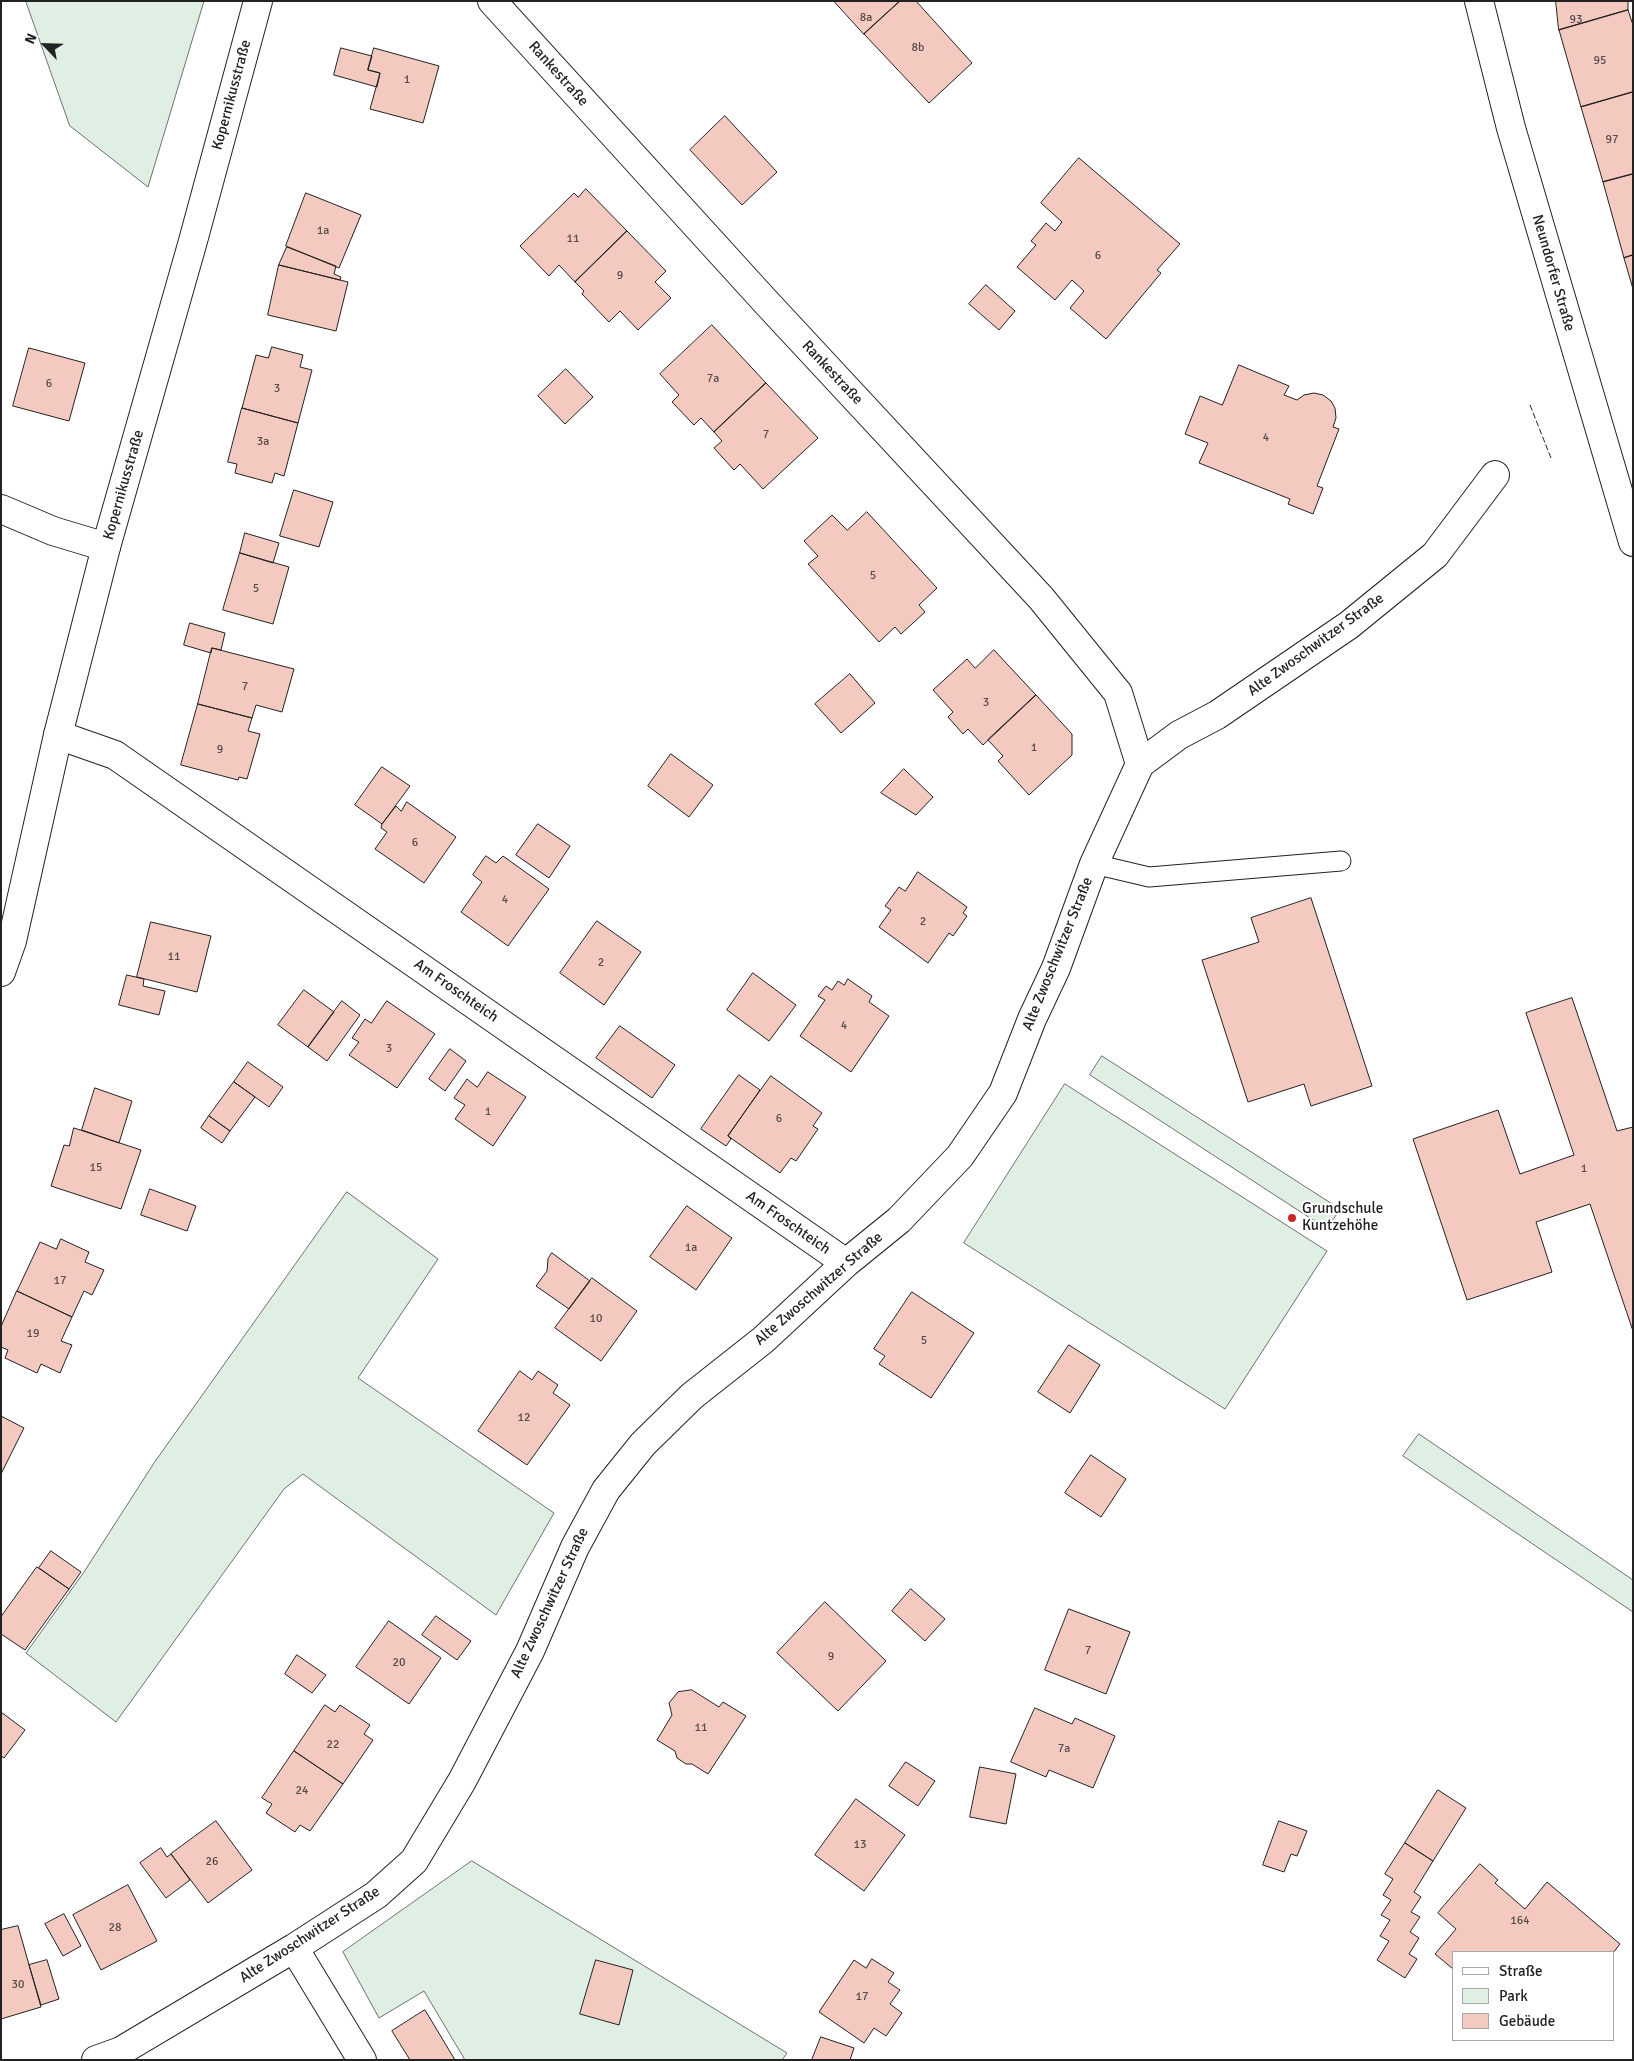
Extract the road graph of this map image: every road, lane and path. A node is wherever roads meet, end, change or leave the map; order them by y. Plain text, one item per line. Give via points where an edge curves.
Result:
1 (258, 1) edge
2 (492, 1) edge
3 (1479, 1) edge
4 (1495, 475) dead end
5 (1, 509) edge
6 (1633, 542) edge
7 (106, 546) junction
8 (58, 735) junction
9 (1140, 764) junction
10 (1341, 861) dead end
11 (1094, 864) junction
12 (1, 972) edge
13 (846, 1264) junction
14 (294, 1948) junction
15 (96, 2060) edge
16 (362, 2060) edge

1 - 7 street, Kopernikusstraße via 191,251
2 - 9 street, Rankestraße via 1041,598 1118,693
3 - 6 street, Neundorfer Straße via 1511,128
4 - 9 street, Alte Zwoschwitzer Straße via 1435,555 1349,625
5 - 7 street via 53,531
7 - 8 street, Kopernikusstraße
8 - 12 street, Kopernikusstraße via 12,940
8 - 13 street, Am Froschteich via 115,755
9 - 11 street, Alte Zwoschwitzer Straße
10 - 11 lane via 1149,877
11 - 13 street, Alte Zwoschwitzer Straße via 1056,968 1032,1018 1003,1093 960,1156 899,1220
13 - 14 street, Alte Zwoschwitzer Straße via 763,1340 692,1396 643,1444 606,1490 575,1546 530,1651 462,1781 414,1862 376,1895
14 - 15 street, Alte Zwoschwitzer Straße via 121,2051
14 - 16 street

